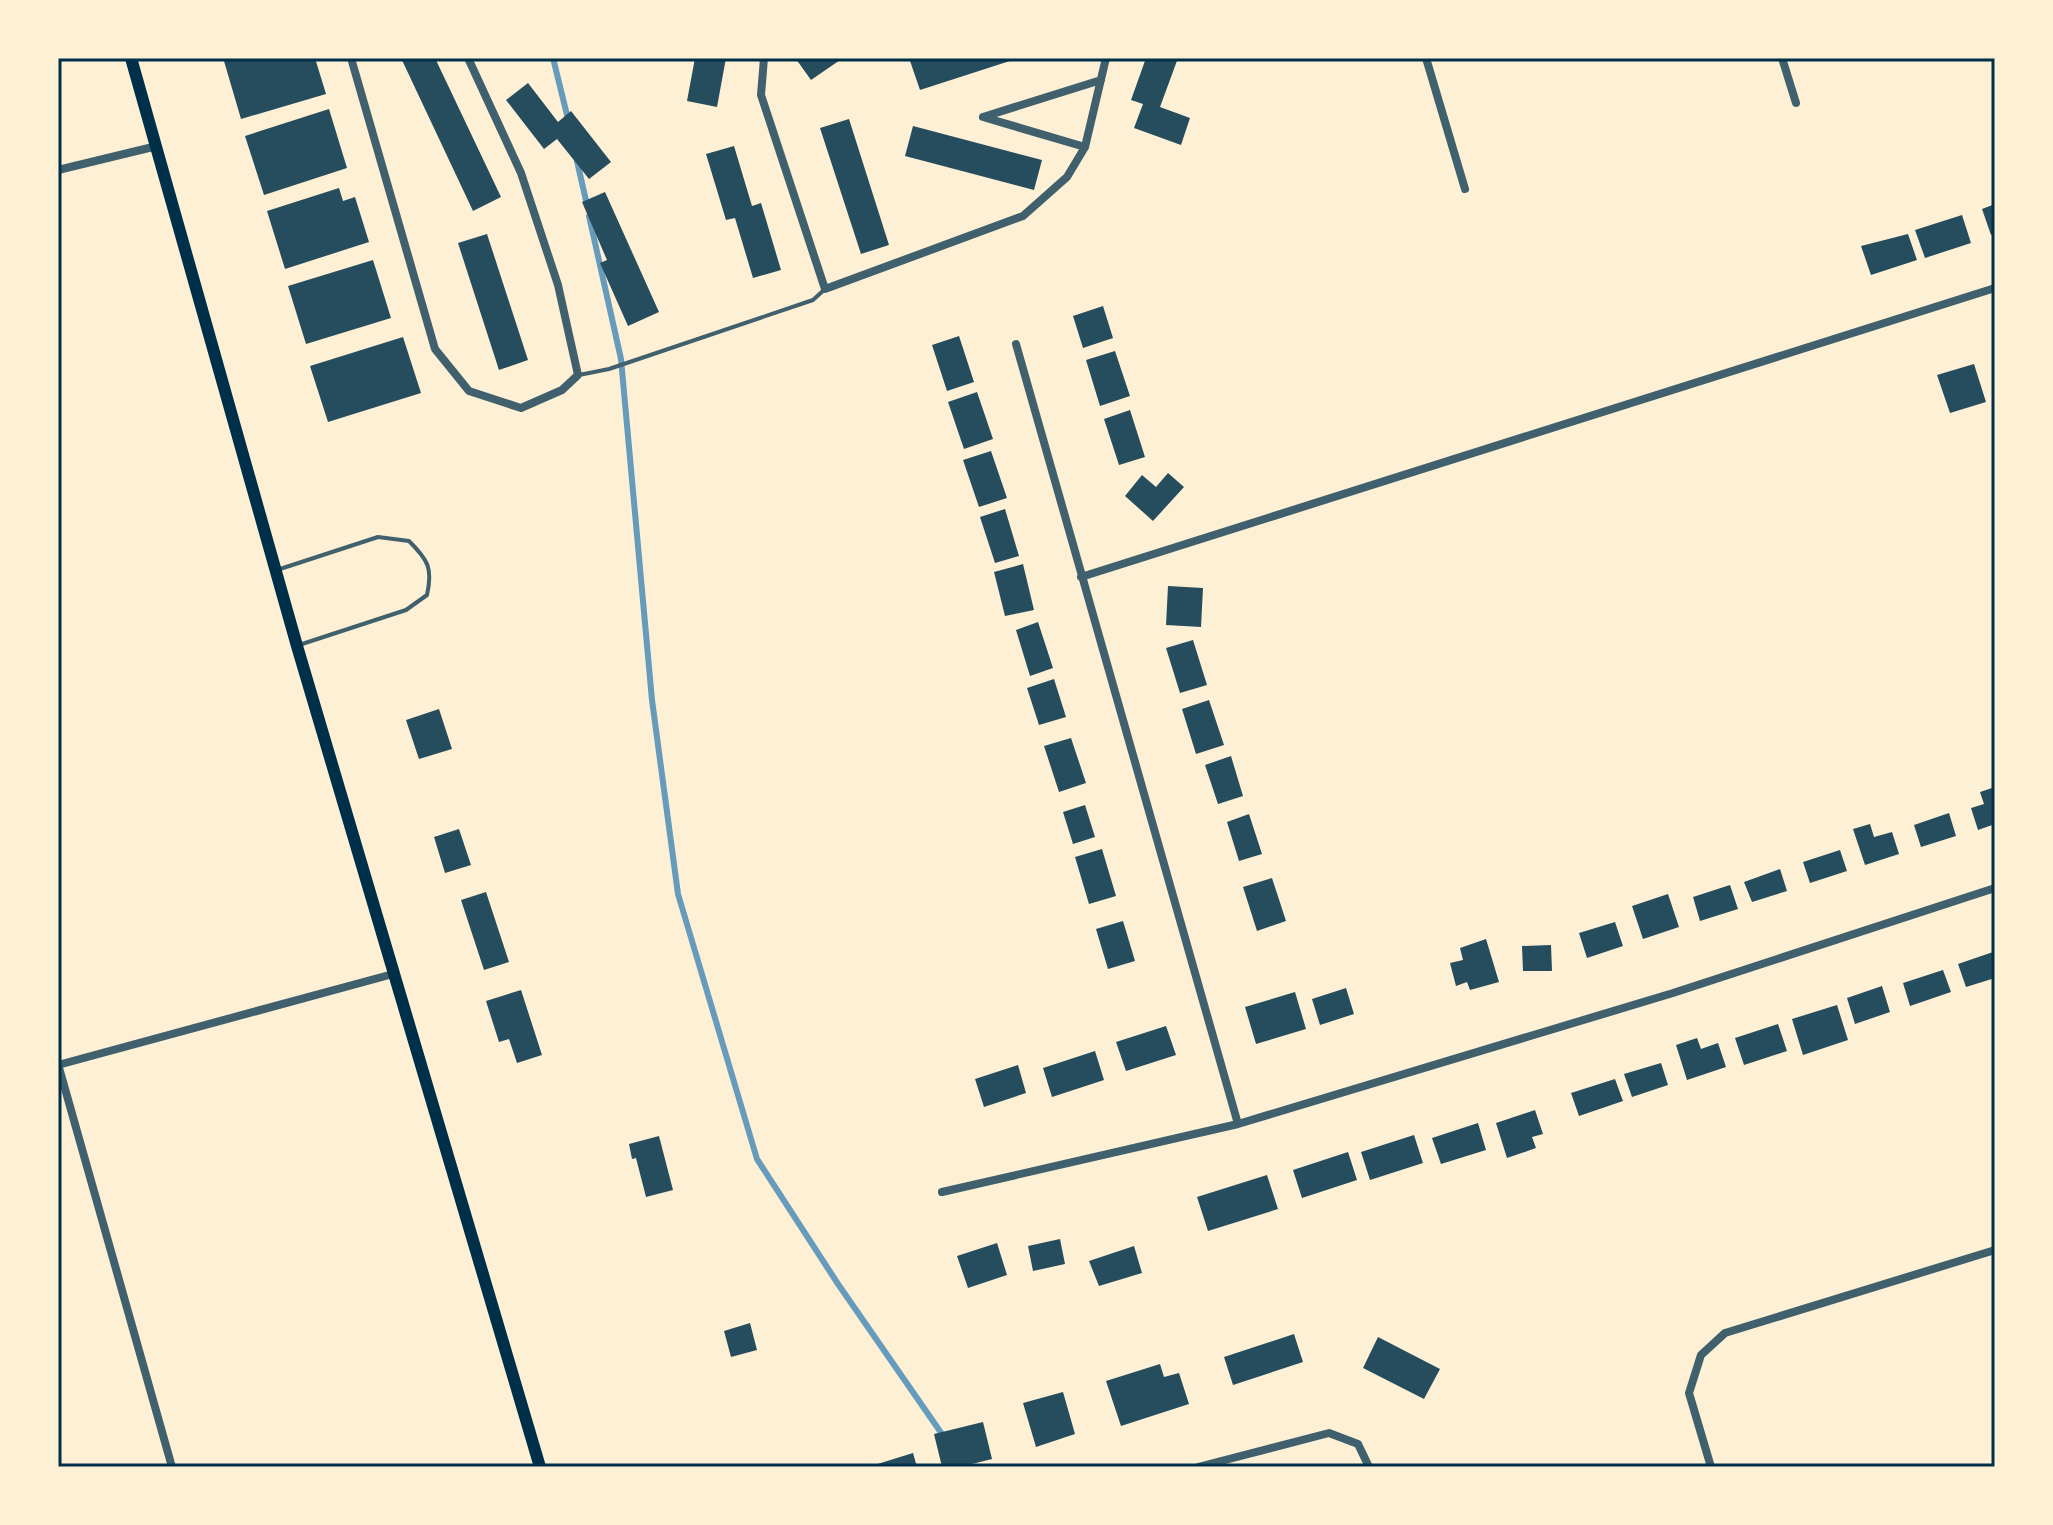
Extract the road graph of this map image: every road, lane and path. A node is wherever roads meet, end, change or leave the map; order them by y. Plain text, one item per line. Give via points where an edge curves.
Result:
1 (131, 58) edge
2 (351, 58) edge
3 (468, 58) edge
4 (764, 58) edge
5 (1106, 58) edge
6 (1426, 58) edge
7 (1782, 58) edge
8 (1101, 80) junction
9 (1796, 103) dead end
10 (157, 146) junction
11 (1085, 147) junction
12 (58, 170) edge
13 (1465, 189) dead end
14 (1995, 288) edge
15 (825, 289) junction
16 (1016, 344) dead end
17 (578, 375) junction
18 (275, 571) junction
19 (1081, 577) junction
20 (297, 646) junction
21 (1995, 888) edge
22 (393, 974) junction
23 (58, 1065) edge
24 (1238, 1124) junction
25 (942, 1192) dead end
26 (1995, 1250) edge
27 (172, 1467) edge
28 (540, 1467) edge
29 (1198, 1467) edge
30 (1369, 1467) edge
31 (1711, 1467) edge

1 - 10 main road
2 - 17 street via 435,349 469,391 521,408 562,390
3 - 17 street via 521,173 558,285
4 - 15 street via 761,95
5 - 8 street
6 - 13 street
7 - 9 street
8 - 11 street
8 - 11 street via 983,117
10 - 12 street
10 - 18 main road
11 - 15 street via 1067,177 1023,216
14 - 19 street
15 - 17 lane via 813,300
16 - 19 street
18 - 20 main road
18 - 20 lane via 378,537 409,541 427,559 427,595 406,610
19 - 24 street
20 - 22 main road
21 - 24 street via 1673,993
22 - 23 street
22 - 28 main road
23 - 27 street
24 - 25 street
26 - 31 street via 1725,1333 1701,1355 1689,1393
29 - 30 street via 1329,1433 1358,1444

